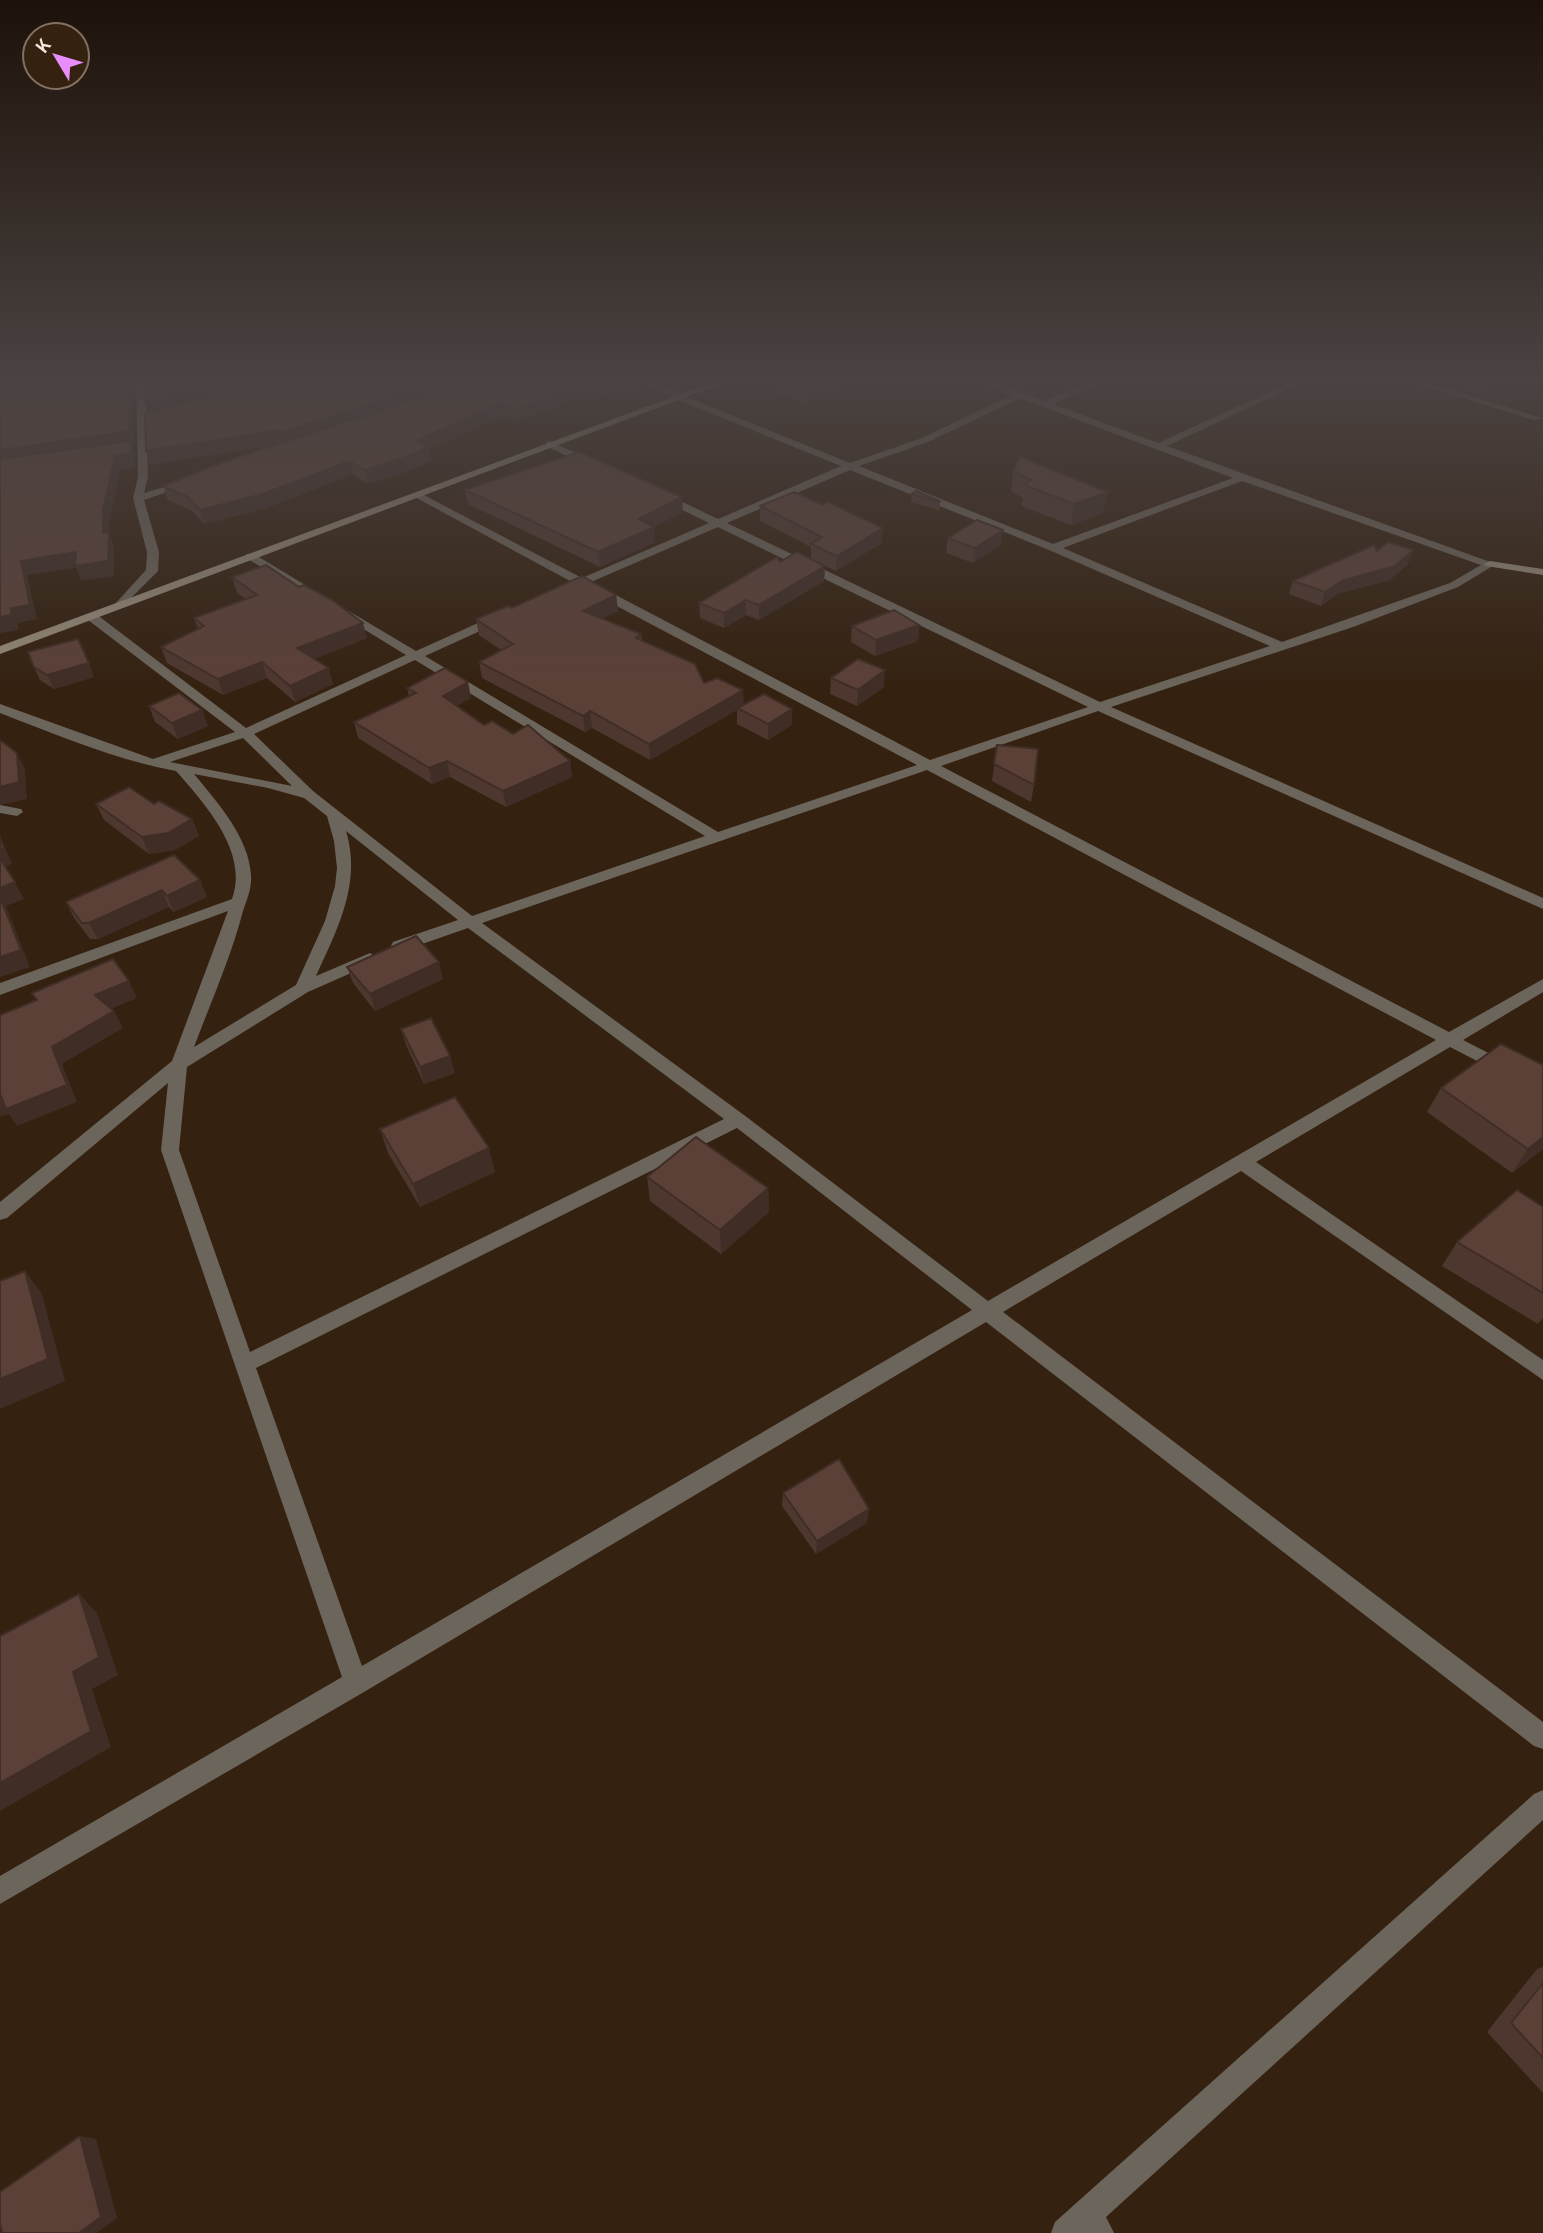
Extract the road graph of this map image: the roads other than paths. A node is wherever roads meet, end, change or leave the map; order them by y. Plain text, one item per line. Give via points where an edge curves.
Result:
1 (143, 481) edge
2 (193, 481) edge
3 (452, 481) edge
4 (813, 481) edge
5 (888, 481) edge
6 (1233, 481) edge
7 (1251, 481) edge
8 (645, 488) edge
9 (415, 495) junction
10 (138, 498) junction
11 (717, 521) junction
12 (1053, 548) junction
13 (250, 556) junction
14 (1490, 564) junction
15 (1543, 572) edge
16 (575, 585) junction
17 (121, 604) junction
18 (505, 615) edge
19 (92, 617) junction
20 (1282, 647) junction
21 (0, 650) edge
22 (415, 654) junction
23 (1099, 707) junction
24 (0, 708) edge
25 (244, 733) junction
26 (153, 763) junction
27 (180, 767) junction
28 (926, 767) junction
29 (307, 794) junction
30 (0, 808) edge
31 (16, 812) dead end
32 (333, 814) junction
33 (718, 838) junction
34 (236, 903) junction
35 (1543, 904) edge
36 (471, 923) junction
37 (1543, 985) edge
38 (302, 988) junction
39 (0, 989) edge
40 (1450, 1040) junction
41 (179, 1064) junction
42 (1543, 1089) edge
43 (738, 1120) junction
44 (1242, 1163) junction
45 (0, 1213) edge
46 (989, 1311) junction
47 (245, 1364) junction
48 (1543, 1371) edge
49 (356, 1684) junction
50 (1543, 1737) edge
51 (1543, 1802) edge
52 (0, 1891) edge
53 (1084, 2227) edge

1 - 10 street
2 - 10 street
3 - 9 street
4 - 11 street
5 - 12 street
6 - 12 street
7 - 14 street
8 - 11 street
9 - 13 street
9 - 16 street
10 - 17 street via 153,552 152,571
11 - 16 street
11 - 23 street
12 - 20 street
13 - 17 street
13 - 22 street
14 - 15 street
14 - 20 street via 1454,585
16 - 28 street
17 - 19 street
18 - 22 street
19 - 21 street
19 - 25 street
20 - 23 street
22 - 25 street
22 - 33 street
23 - 28 street
23 - 35 street
24 - 26 street
25 - 26 street
25 - 29 street
26 - 27 street
27 - 29 street
27 - 34 street via 216,808 229,835 242,868 243,891
28 - 33 street
28 - 40 street
29 - 32 street
30 - 31 lane
32 - 36 street
32 - 38 street via 344,852 342,881 334,914
33 - 36 street
34 - 39 street
34 - 41 street via 234,921
36 - 38 street via 382,952
36 - 43 street
37 - 40 street
38 - 41 street
40 - 42 street
40 - 44 street
41 - 45 street
41 - 47 street via 170,1150
43 - 46 street
43 - 47 street
44 - 46 street
44 - 48 street
46 - 49 street
46 - 50 street
47 - 49 street
49 - 52 street
51 - 53 street

